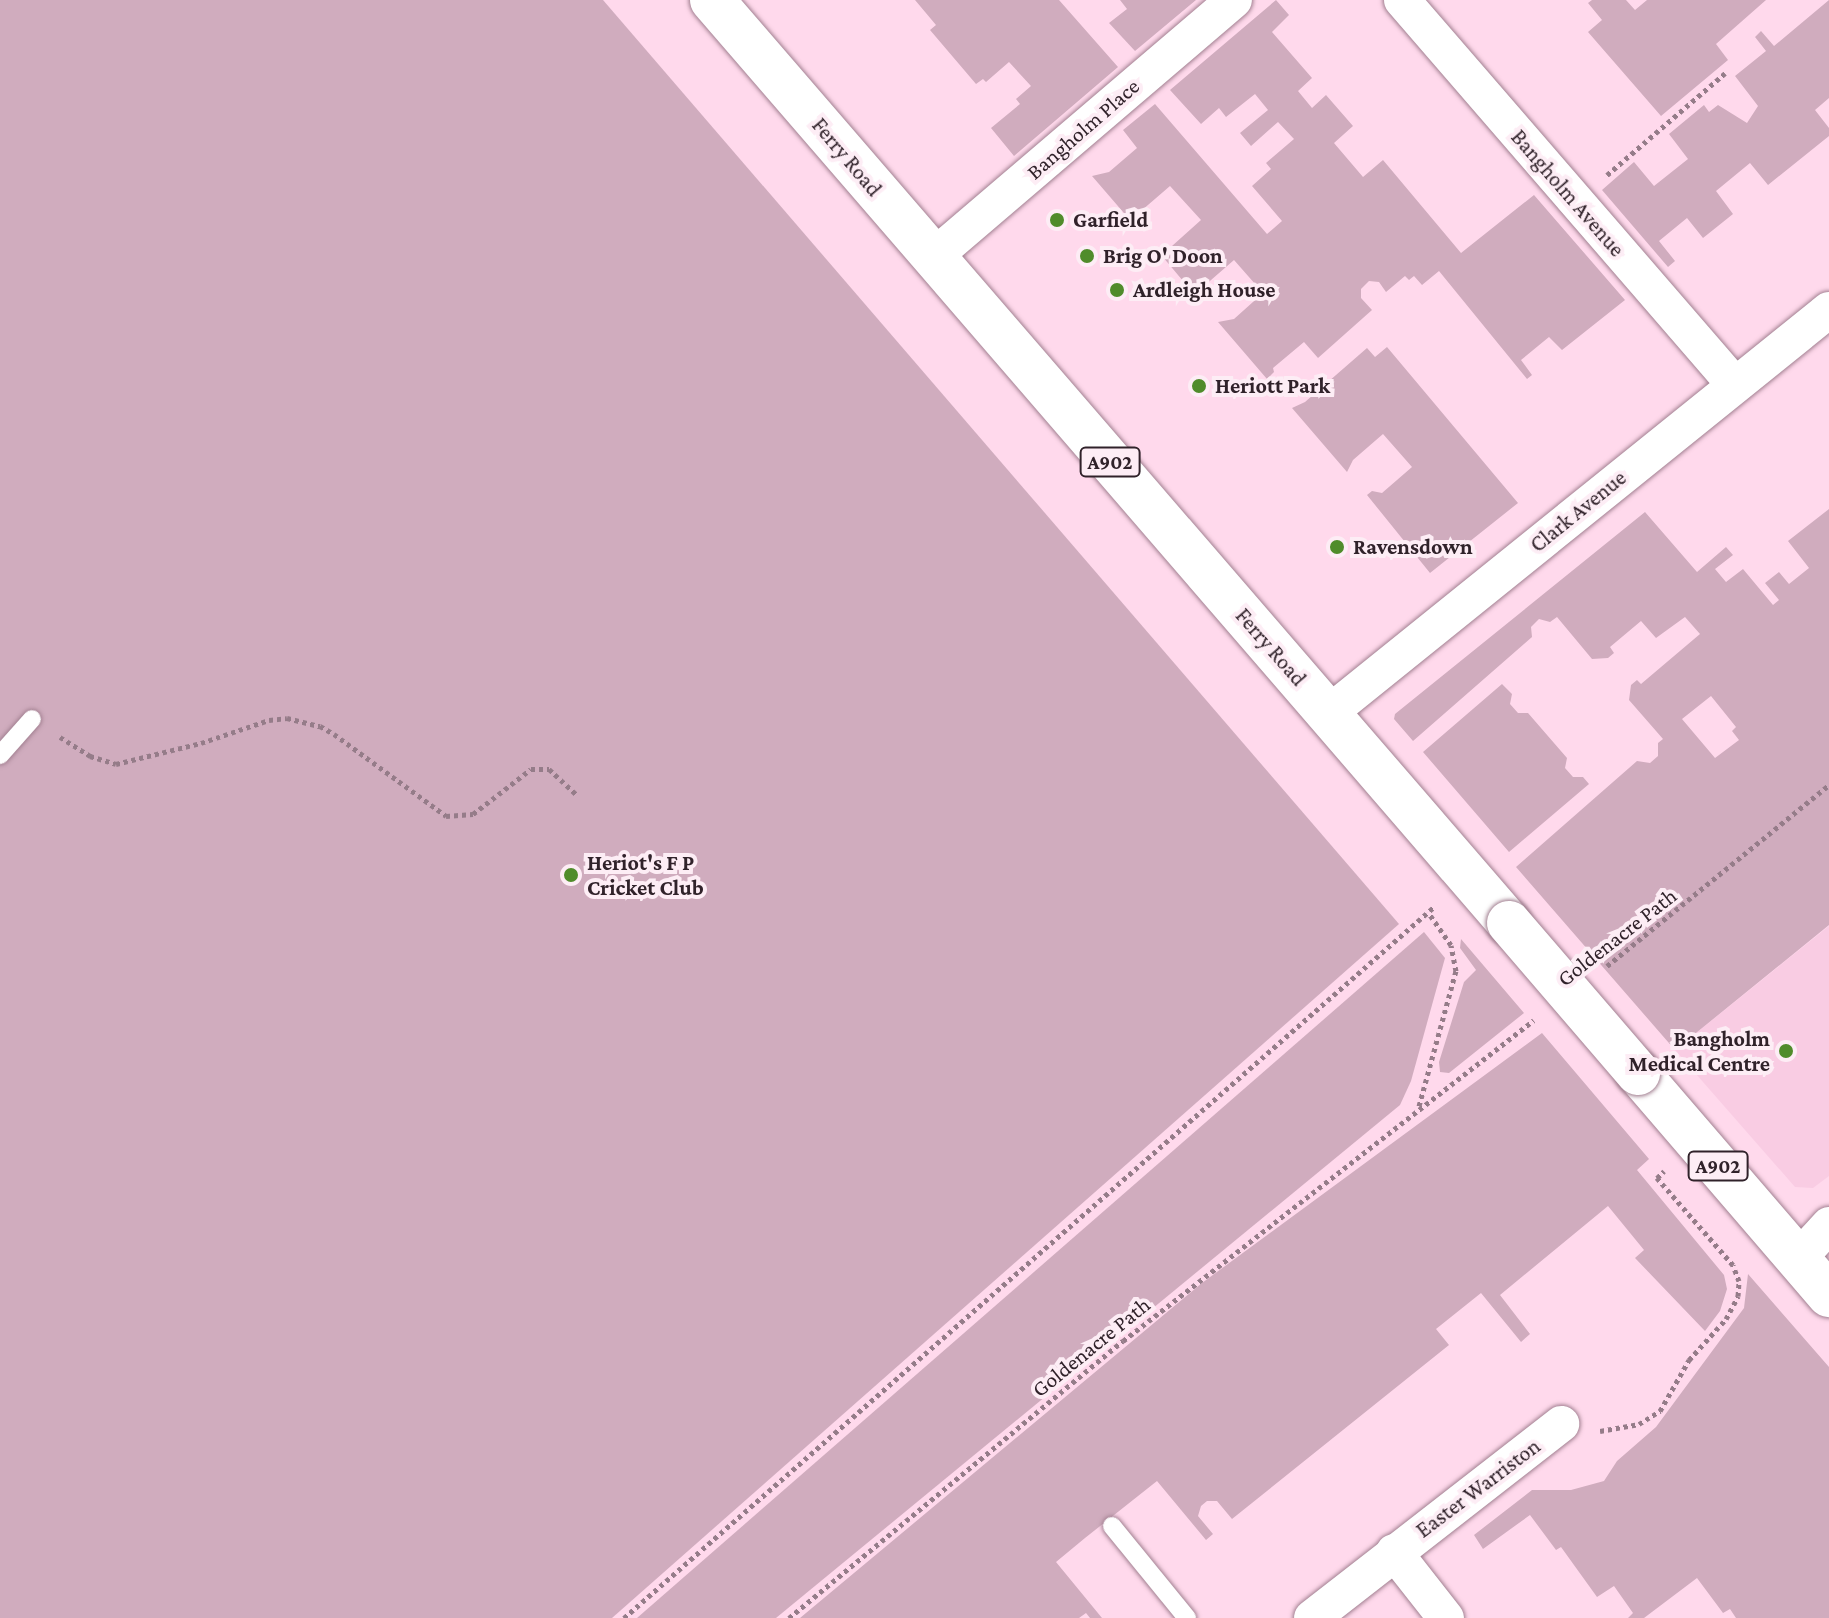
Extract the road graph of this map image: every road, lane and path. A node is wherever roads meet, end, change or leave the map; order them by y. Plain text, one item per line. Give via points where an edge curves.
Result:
1 (712, 0) edge
2 (1234, 0) edge
3 (1402, 0) edge
4 (1725, 73) dead end
5 (1576, 202) junction
6 (932, 258) junction
7 (1829, 310) edge
8 (1735, 385) junction
9 (1329, 713) junction
10 (32, 719) joint
11 (0, 755) edge
12 (1829, 785) edge
13 (577, 795) dead end
14 (1469, 876) junction
15 (1428, 912) junction
16 (1603, 969) dead end
17 (1542, 1014) dead end
18 (1419, 1107) junction
19 (1697, 1141) junction
20 (1829, 1225) edge
21 (1798, 1259) junction
22 (1829, 1295) edge
23 (1561, 1424) joint
24 (1112, 1526) dead end
25 (1394, 1552) junction
26 (624, 1618) edge
27 (789, 1618) edge
28 (1187, 1618) edge
29 (1312, 1618) edge
30 (1446, 1618) edge

1 - 6 main road, Ferry Road / A902
2 - 6 street, Bangholm Place
3 - 5 street, Bangholm Avenue
4 - 5 path
5 - 8 street, Bangholm Avenue
6 - 9 main road, Ferry Road / A902
7 - 8 street, Clark Avenue
8 - 9 street, Clark Avenue
9 - 14 main road, Ferry Road / A902
10 - 11 lane
10 - 13 path via 90,756 116,764 269,720 303,721 334,734 446,816 473,814 531,769 549,769
12 - 16 path, Goldenacre Path
14 - 15 path
14 - 19 main road, Ferry Road / A902, bridge
15 - 18 path via 1451,945 1456,971
15 - 26 path
17 - 18 path, Goldenacre Path
18 - 27 path, Goldenacre Path via 1123,1341
19 - 21 main road, Ferry Road / A902
19 - 23 path via 1657,1178 1733,1265 1739,1281 1735,1304 1689,1360 1654,1416 1608,1430
20 - 21 street
21 - 22 main road, Ferry Road / A902
23 - 25 street, Easter Warriston
24 - 28 lane
25 - 29 street, Easter Warriston
25 - 30 street, Easter Warriston

